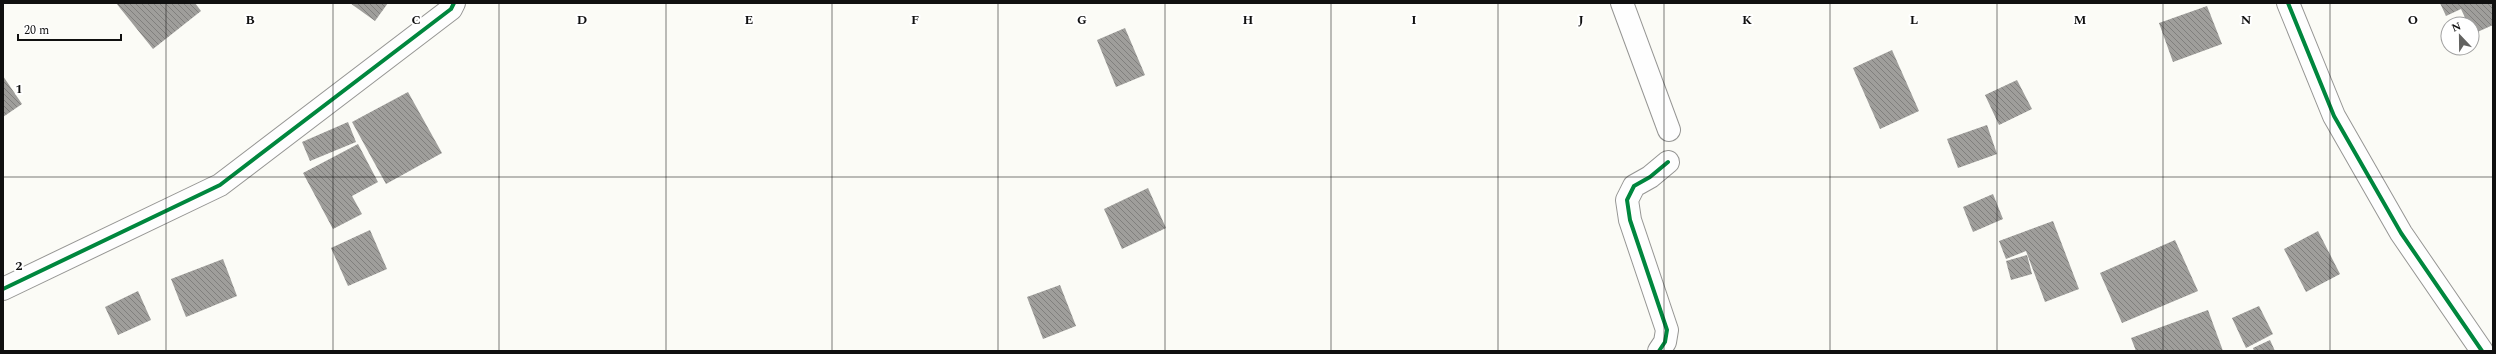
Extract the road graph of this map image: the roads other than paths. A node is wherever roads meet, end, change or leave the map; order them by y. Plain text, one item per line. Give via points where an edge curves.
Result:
1 (454, 3) edge
2 (1622, 3) edge
3 (2288, 3) edge
4 (1669, 130) dead end
5 (1668, 162) dead end
6 (3, 288) edge
7 (1659, 351) edge
8 (2482, 351) edge

1 - 6 street via 450,9 220,185
2 - 4 street
3 - 8 street via 2334,116 2401,234
5 - 7 street via 1634,186 1627,200 1630,220 1667,330 1665,342

